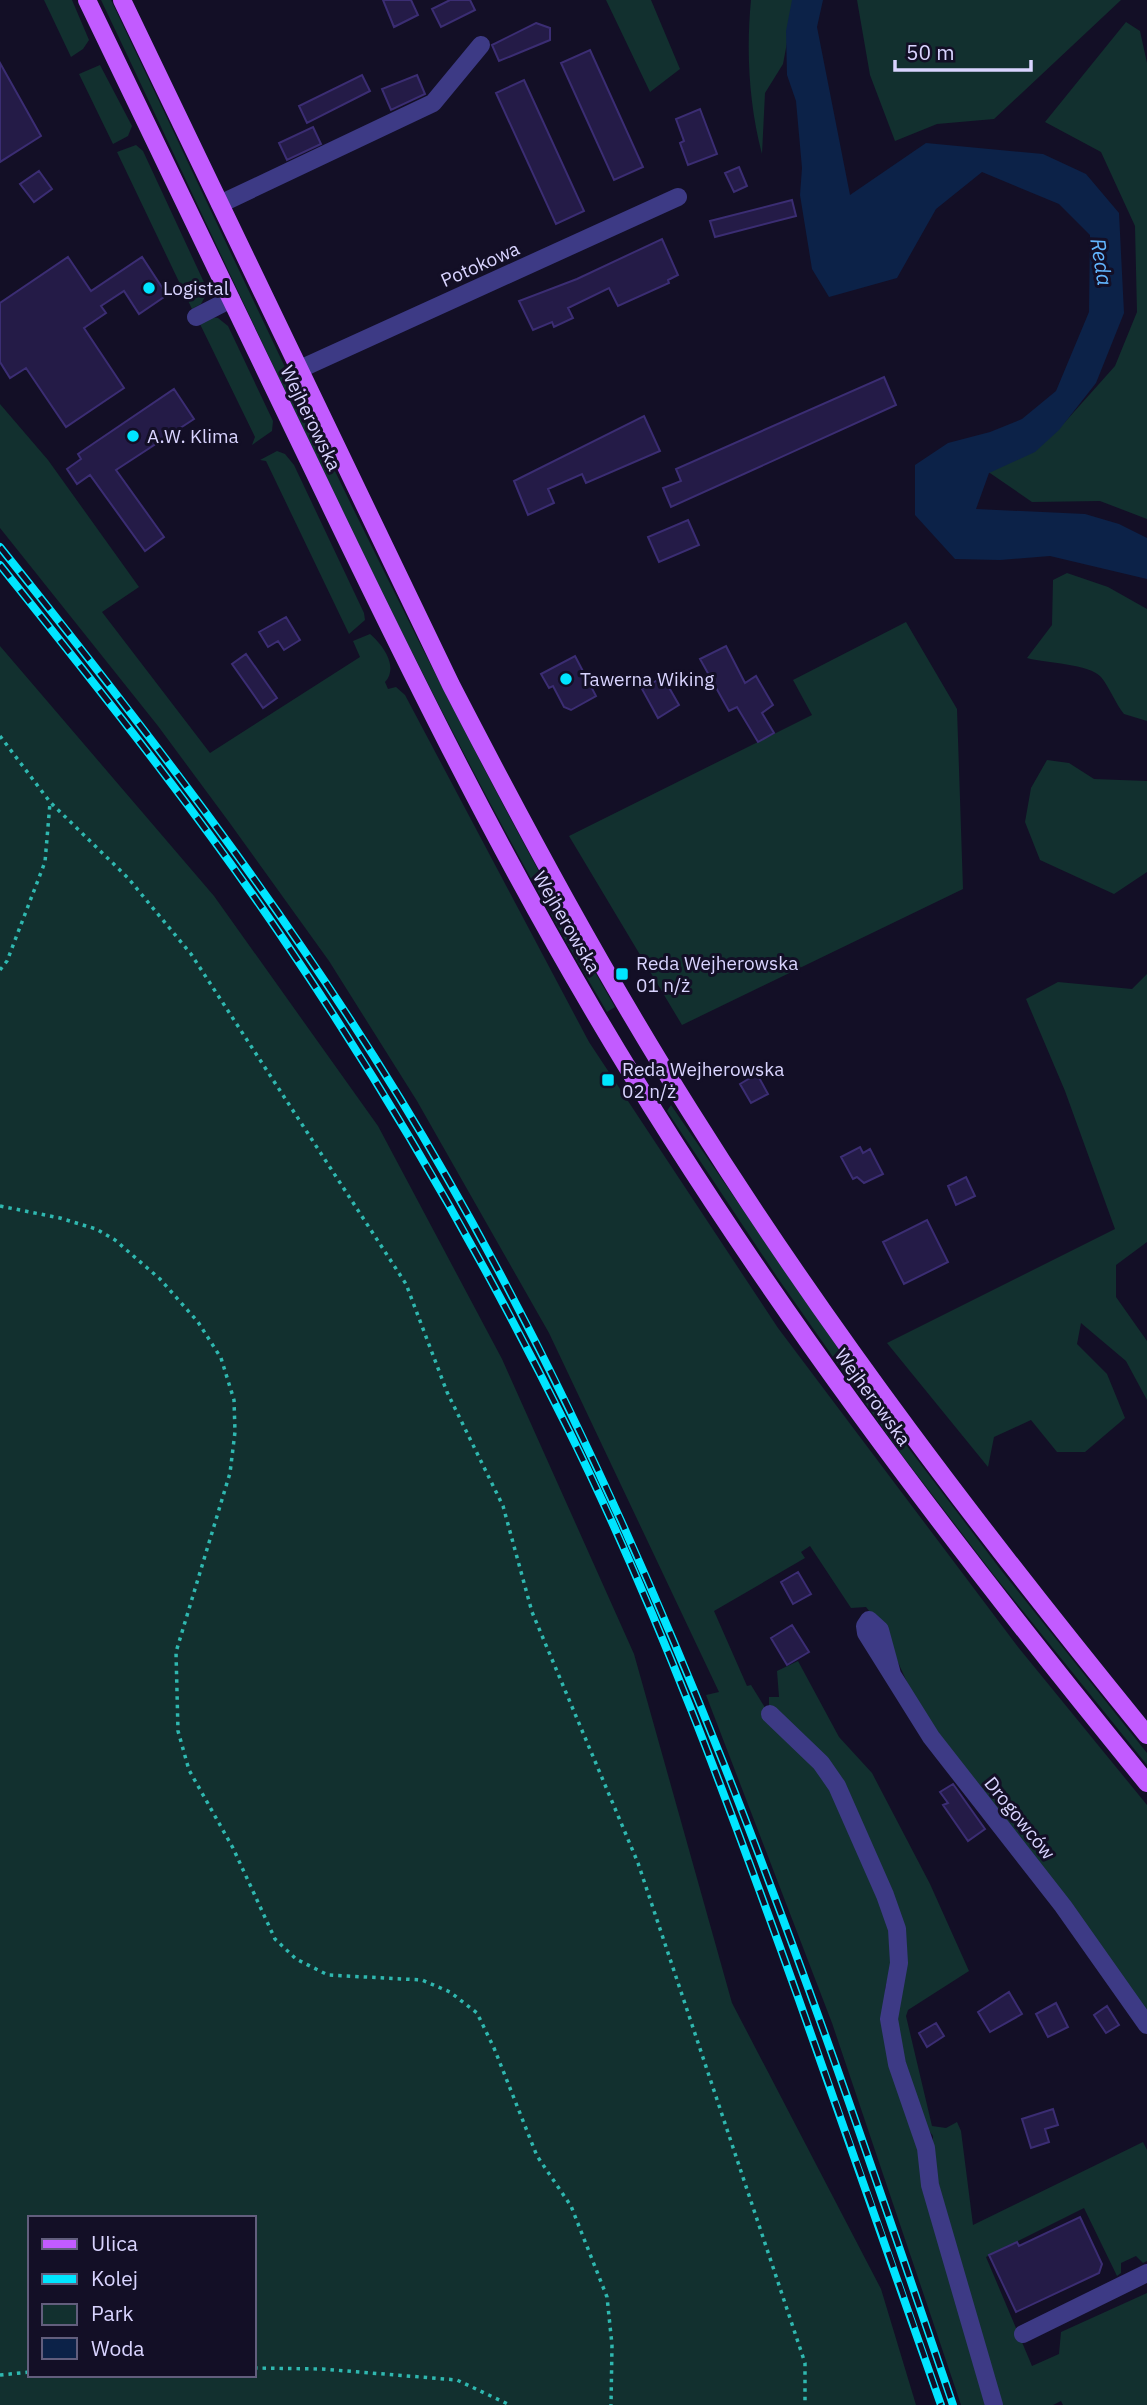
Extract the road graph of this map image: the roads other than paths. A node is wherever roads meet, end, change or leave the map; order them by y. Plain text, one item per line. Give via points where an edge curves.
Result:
1 (88, 0) edge
2 (122, 0) edge
3 (481, 45) dead end
4 (678, 198) dead end
5 (220, 204) junction
6 (231, 299) junction
7 (196, 317) dead end
8 (300, 369) junction
9 (661, 1064) junction
10 (635, 1080) junction
11 (866, 1633) dead end
12 (770, 1714) dead end
13 (1147, 1735) edge
14 (1147, 1783) edge
15 (1147, 2025) edge
16 (1147, 2273) edge
17 (1023, 2334) dead end
18 (994, 2405) edge

1 - 6 main road, Wejherowska
2 - 5 main road, Wejherowska
3 - 5 street via 433,103
4 - 8 street, Potokowa
5 - 8 main road, Wejherowska
6 - 7 street
6 - 10 main road, Wejherowska via 467,785
8 - 9 main road, Wejherowska via 506,793
9 - 10 main road
9 - 13 main road, Wejherowska via 891,1406
10 - 14 main road, Wejherowska via 727,1224 872,1433
11 - 15 street, Drogowców via 962,1780 1063,1906
12 - 18 street via 821,1763 837,1786 886,1895 897,1929 899,1964 889,2019 897,2064 926,2148 930,2186
16 - 17 street

